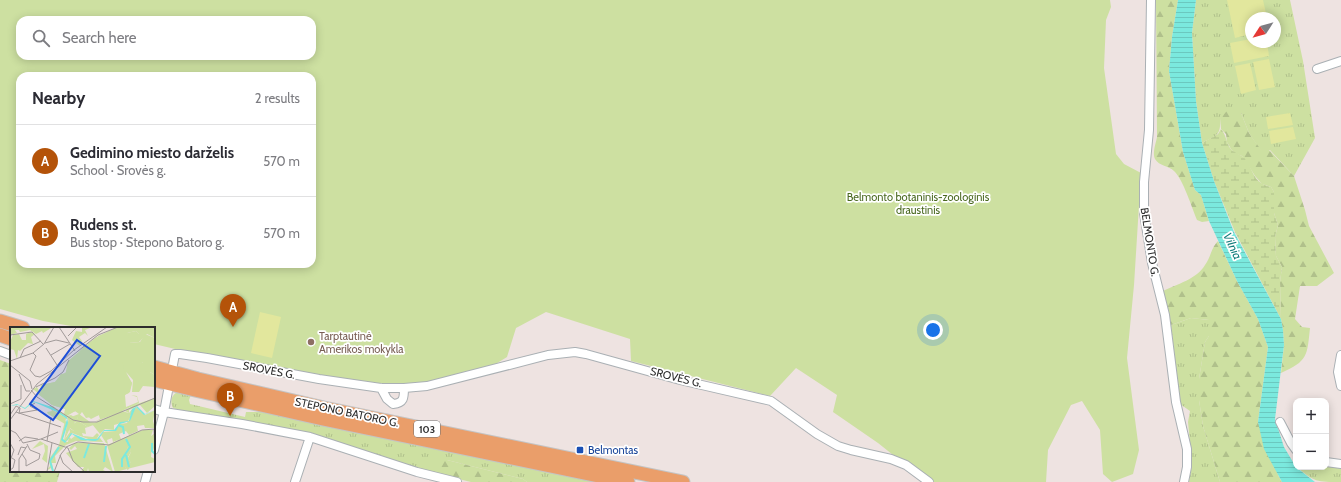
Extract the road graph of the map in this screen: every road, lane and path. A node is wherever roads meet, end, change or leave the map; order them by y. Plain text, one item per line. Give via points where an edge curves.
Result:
1 (1151, 0) edge
2 (1341, 61) edge
3 (1317, 69) dead end
4 (0, 321) edge
5 (20, 327) edge
6 (0, 336) edge
7 (10, 339) edge
8 (0, 351) edge
9 (10, 355) edge
10 (1341, 355) edge
11 (155, 368) edge
12 (171, 378) junction
13 (155, 380) edge
14 (1341, 386) edge
15 (381, 388) junction
16 (404, 388) junction
17 (155, 408) edge
18 (164, 412) junction
19 (1280, 422) dead end
20 (310, 437) junction
21 (155, 446) edge
22 (1293, 446) edge
23 (1329, 462) edge
24 (1341, 464) edge
25 (148, 472) edge
26 (144, 482) edge
27 (295, 482) edge
28 (457, 482) edge
29 (628, 482) edge
30 (683, 482) edge
31 (929, 482) edge
32 (1184, 482) edge

1 - 32 street, BELMONTO G. via 1149,130 1144,213 1152,263 1165,315 1176,402 1187,449
2 - 3 street
4 - 5 main road
6 - 7 main road
8 - 9 street
10 - 14 street via 1338,372
11 - 12 main road, STEPONO BATORO G. / 103
12 - 13 main road, STEPONO BATORO G. / 103
12 - 15 street, SROVĖS G. via 175,354 180,354
12 - 18 street
12 - 29 main road, STEPONO BATORO G. / 103 via 323,419
12 - 30 main road, STEPONO BATORO G. / 103
15 - 16 street, SROVĖS G.
15 - 16 street via 393,404 403,401
16 - 31 street, SROVĖS G. via 427,386 548,355 575,352 771,401 838,446 896,461 916,471
17 - 18 street
18 - 20 street
18 - 21 street
19 - 22 street
20 - 27 street
20 - 28 street via 417,472
23 - 24 street
25 - 26 street

